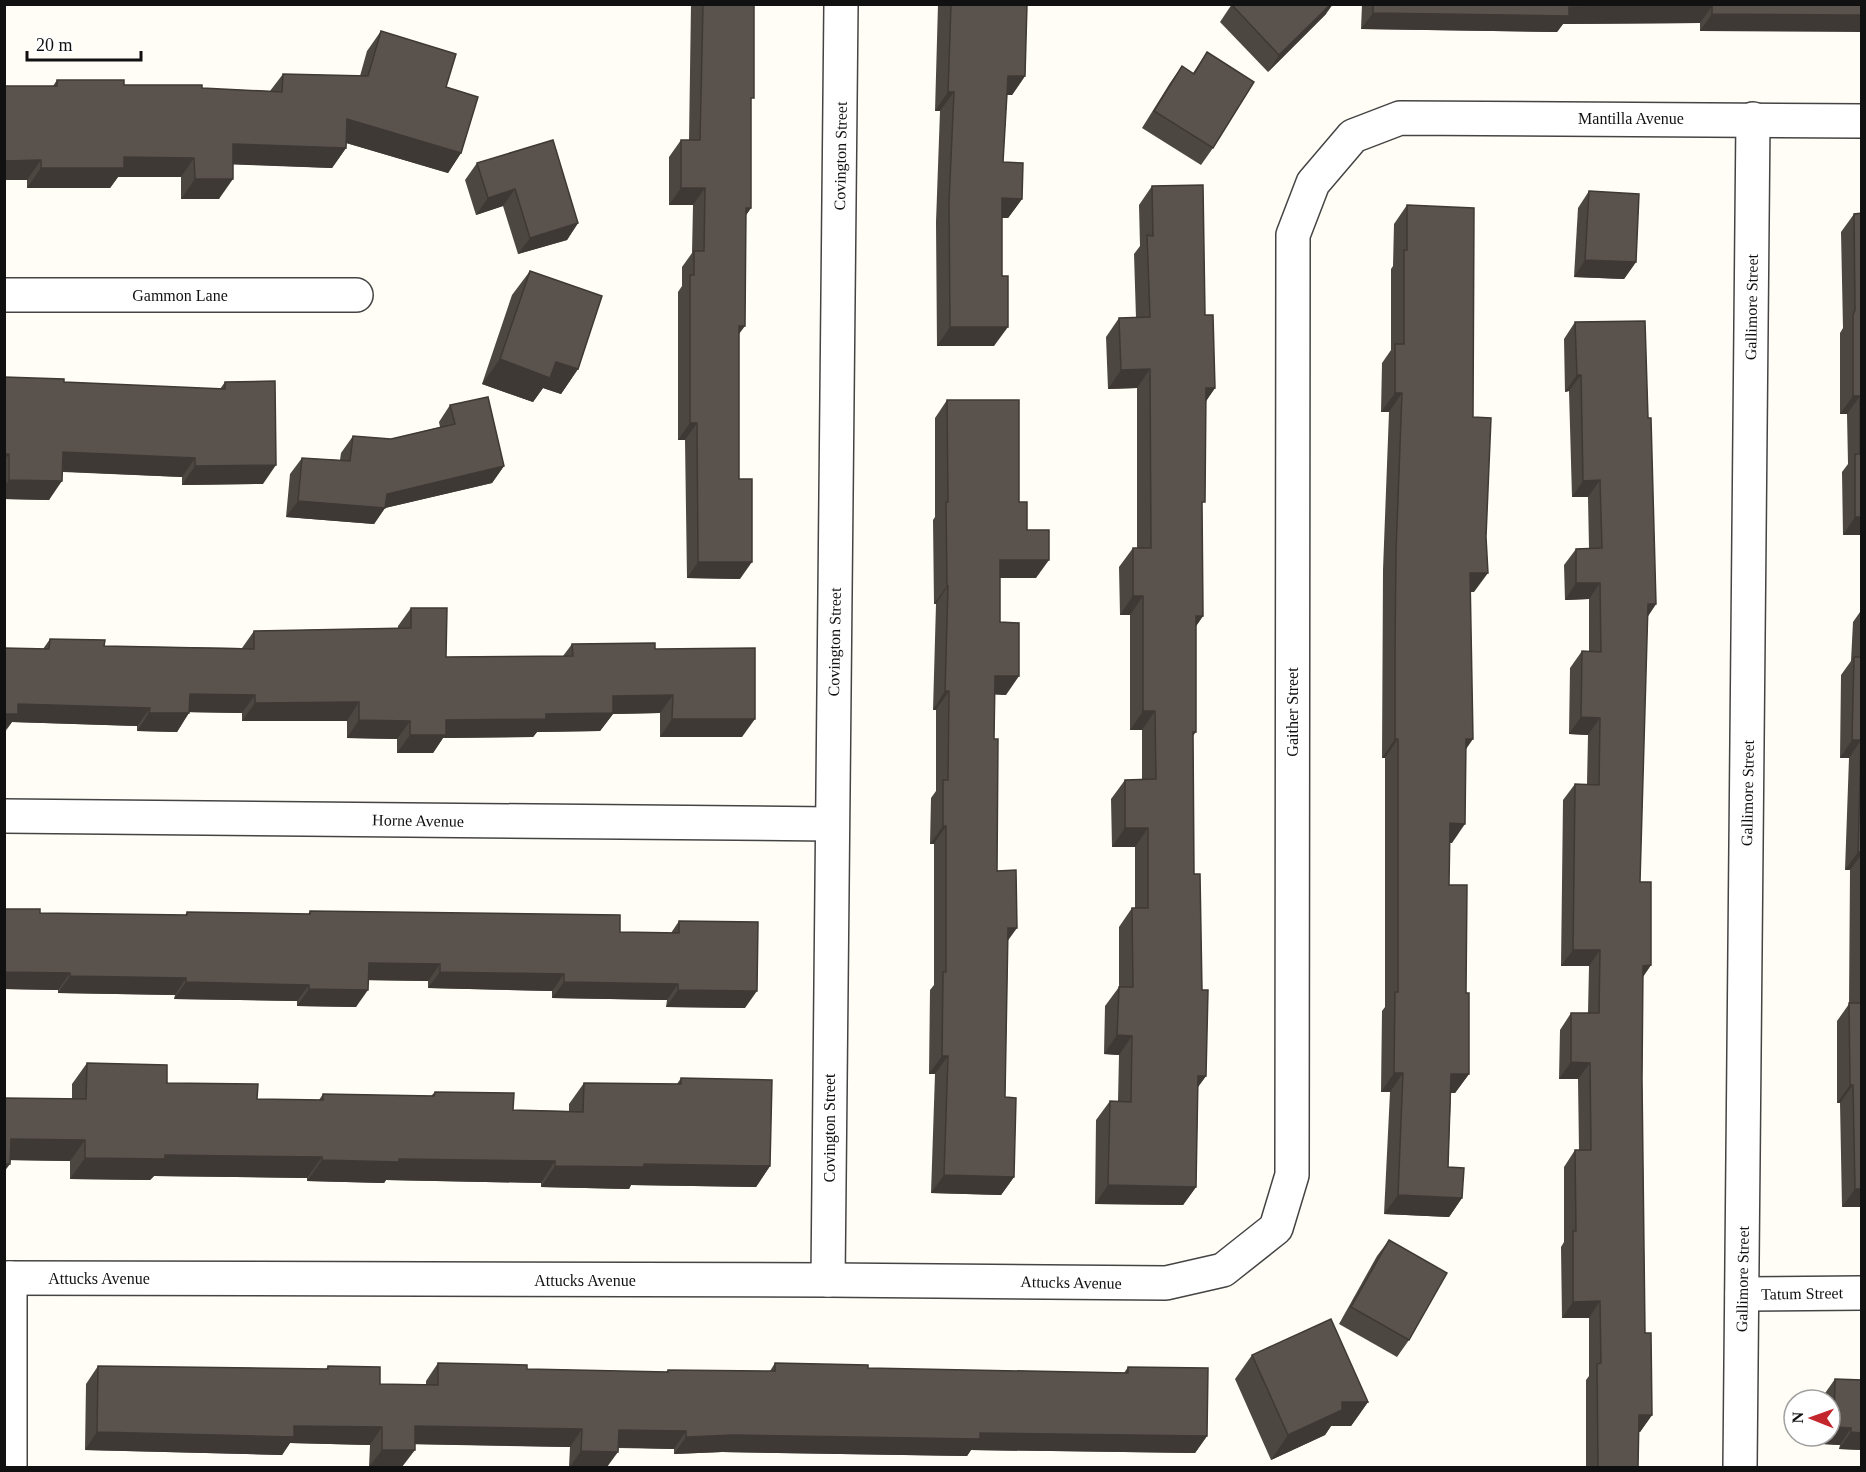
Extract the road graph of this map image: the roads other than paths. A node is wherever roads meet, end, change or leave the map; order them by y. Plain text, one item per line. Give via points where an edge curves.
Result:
1 (841, 4) edge
2 (1400, 118) joint
3 (1753, 119) junction
4 (1862, 121) edge
5 (4, 295) edge
6 (356, 295) dead end
7 (4, 816) edge
8 (831, 825) junction
9 (7, 1278) edge
10 (828, 1280) junction
11 (1166, 1283) joint
12 (1862, 1293) edge
13 (1742, 1294) junction
14 (10, 1467) edge
15 (1740, 1467) edge

1 - 8 street, Covington Street
2 - 3 street, Mantilla Avenue
2 - 11 street, Gaither Street via 1353,136 1313,183 1293,235 1292,1175 1276,1228 1223,1270
3 - 4 street, Mantilla Avenue
3 - 13 street, Gallimore Street
5 - 6 street, Gammon Lane
7 - 8 street, Horne Avenue
8 - 10 street, Covington Street
9 - 10 street, Attucks Avenue
9 - 14 street
10 - 11 street, Attucks Avenue
12 - 13 street, Tatum Street
13 - 15 street, Gallimore Street

